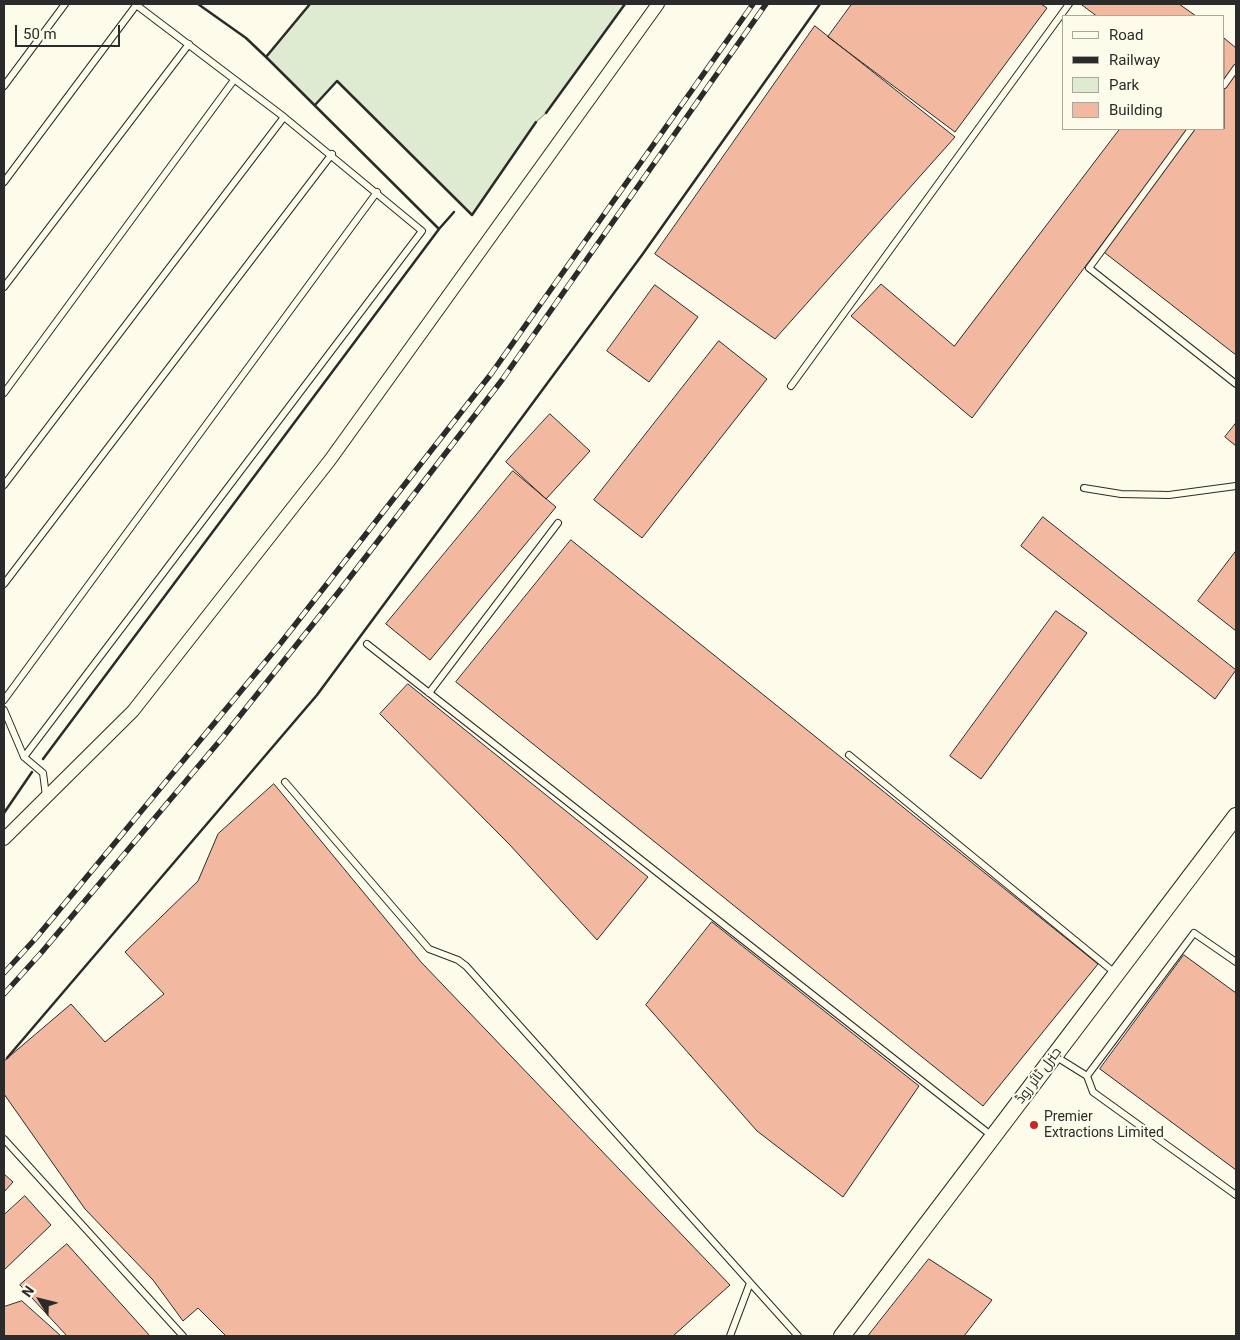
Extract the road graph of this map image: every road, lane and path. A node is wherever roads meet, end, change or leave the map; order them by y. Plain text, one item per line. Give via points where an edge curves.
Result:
1 (65, 4) edge
2 (136, 4) edge
3 (658, 4) edge
4 (1069, 4) edge
5 (189, 44) junction
6 (1236, 68) edge
7 (234, 80) junction
8 (1225, 84) edge
9 (4, 86) edge
10 (284, 116) junction
11 (1190, 130) edge
12 (332, 154) junction
13 (4, 182) edge
14 (377, 192) junction
15 (4, 287) edge
16 (1236, 384) edge
17 (791, 386) dead end
18 (4, 393) edge
19 (4, 485) edge
20 (1236, 486) edge
21 (1084, 488) dead end
22 (558, 524) dead end
23 (4, 584) edge
24 (367, 644) dead end
25 (429, 693) junction
26 (4, 700) edge
27 (4, 710) edge
28 (849, 755) dead end
29 (24, 756) junction
30 (285, 782) dead end
31 (46, 798) junction
32 (1236, 816) edge
33 (4, 839) edge
34 (1236, 962) edge
35 (1116, 974) junction
36 (1054, 1056) junction
37 (1087, 1076) junction
38 (993, 1137) junction
39 (4, 1139) edge
40 (1236, 1195) edge
41 (750, 1283) junction
42 (183, 1336) edge
43 (730, 1336) edge
44 (798, 1336) edge
45 (842, 1336) edge

1 - 9 lane
2 - 5 lane
2 - 13 lane
3 - 31 street via 330,460 133,711
4 - 17 lane
5 - 7 lane
5 - 15 lane
6 - 8 lane
7 - 10 lane
7 - 18 lane
10 - 12 lane
10 - 19 lane
11 - 16 lane via 1089,268
12 - 14 lane
12 - 23 lane
14 - 26 lane
14 - 29 lane via 422,231
20 - 21 lane via 1169,495 1121,494
22 - 25 lane
24 - 25 lane
25 - 38 lane
27 - 29 lane
28 - 35 lane
29 - 31 lane via 43,772
30 - 41 lane via 419,938 430,949 466,966
31 - 33 street
32 - 35 street, جنرل ٹائر روڈ
34 - 37 lane via 1194,933
35 - 36 street, جنرل ٹائر روڈ
36 - 37 lane
36 - 38 street, جنرل ٹائر روڈ
37 - 40 lane via 1093,1092
38 - 45 street, جنرل ٹائر روڈ
39 - 42 lane
41 - 43 lane
41 - 44 lane

